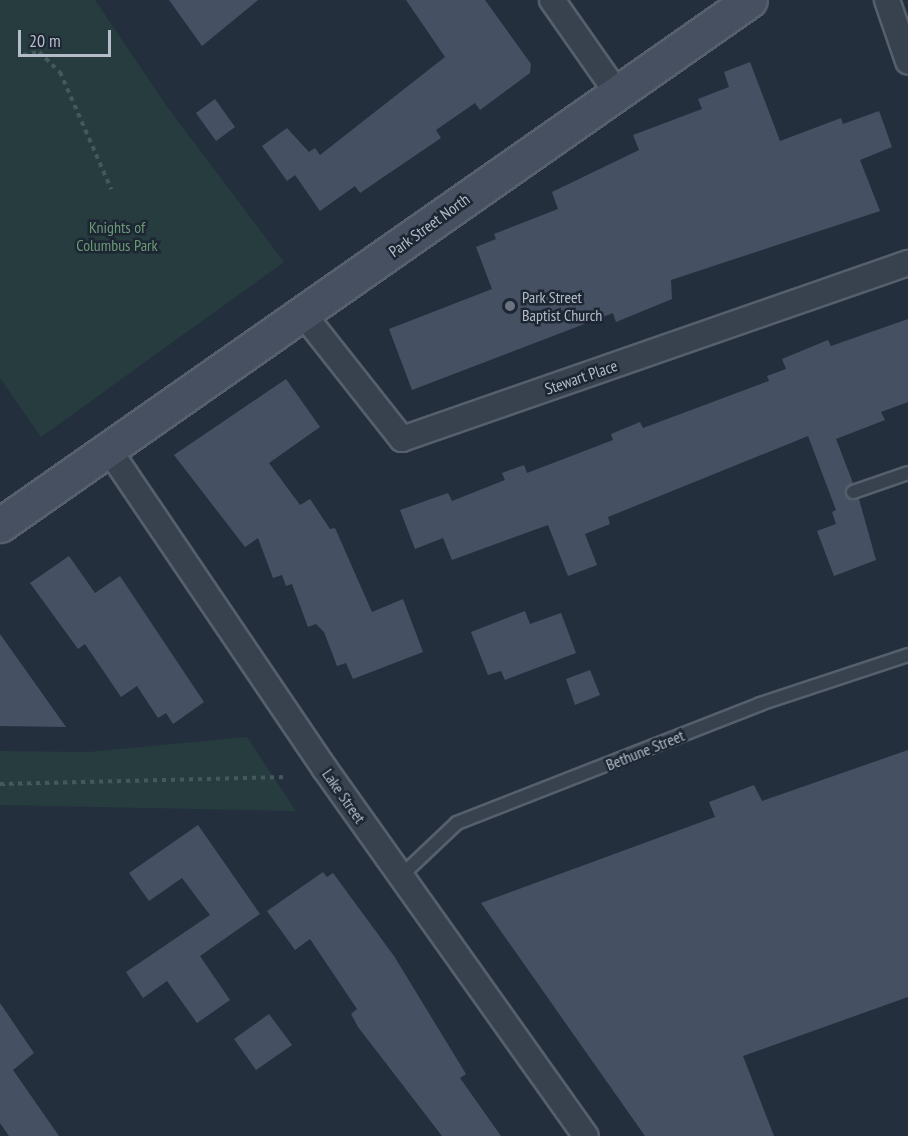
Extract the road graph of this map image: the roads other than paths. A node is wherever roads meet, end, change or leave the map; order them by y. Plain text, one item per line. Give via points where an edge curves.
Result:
1 (552, 0) edge
2 (750, 0) edge
3 (887, 0) edge
4 (908, 61) edge
5 (615, 90) junction
6 (908, 263) edge
7 (304, 315) junction
8 (109, 450) junction
9 (908, 473) edge
10 (853, 492) dead end
11 (0, 525) edge
12 (908, 655) edge
13 (401, 876) junction
14 (586, 1136) edge

1 - 5 street
2 - 5 main road, Park Street North
3 - 4 street
5 - 7 main road, Park Street North
6 - 7 street, Stewart Place via 402,439
7 - 8 main road, Park Street North
8 - 11 main road, Park Street North
8 - 13 street, Lake Street
9 - 10 lane
12 - 13 lane, Bethune Street via 760,704 457,823
13 - 14 street, Lake Street

